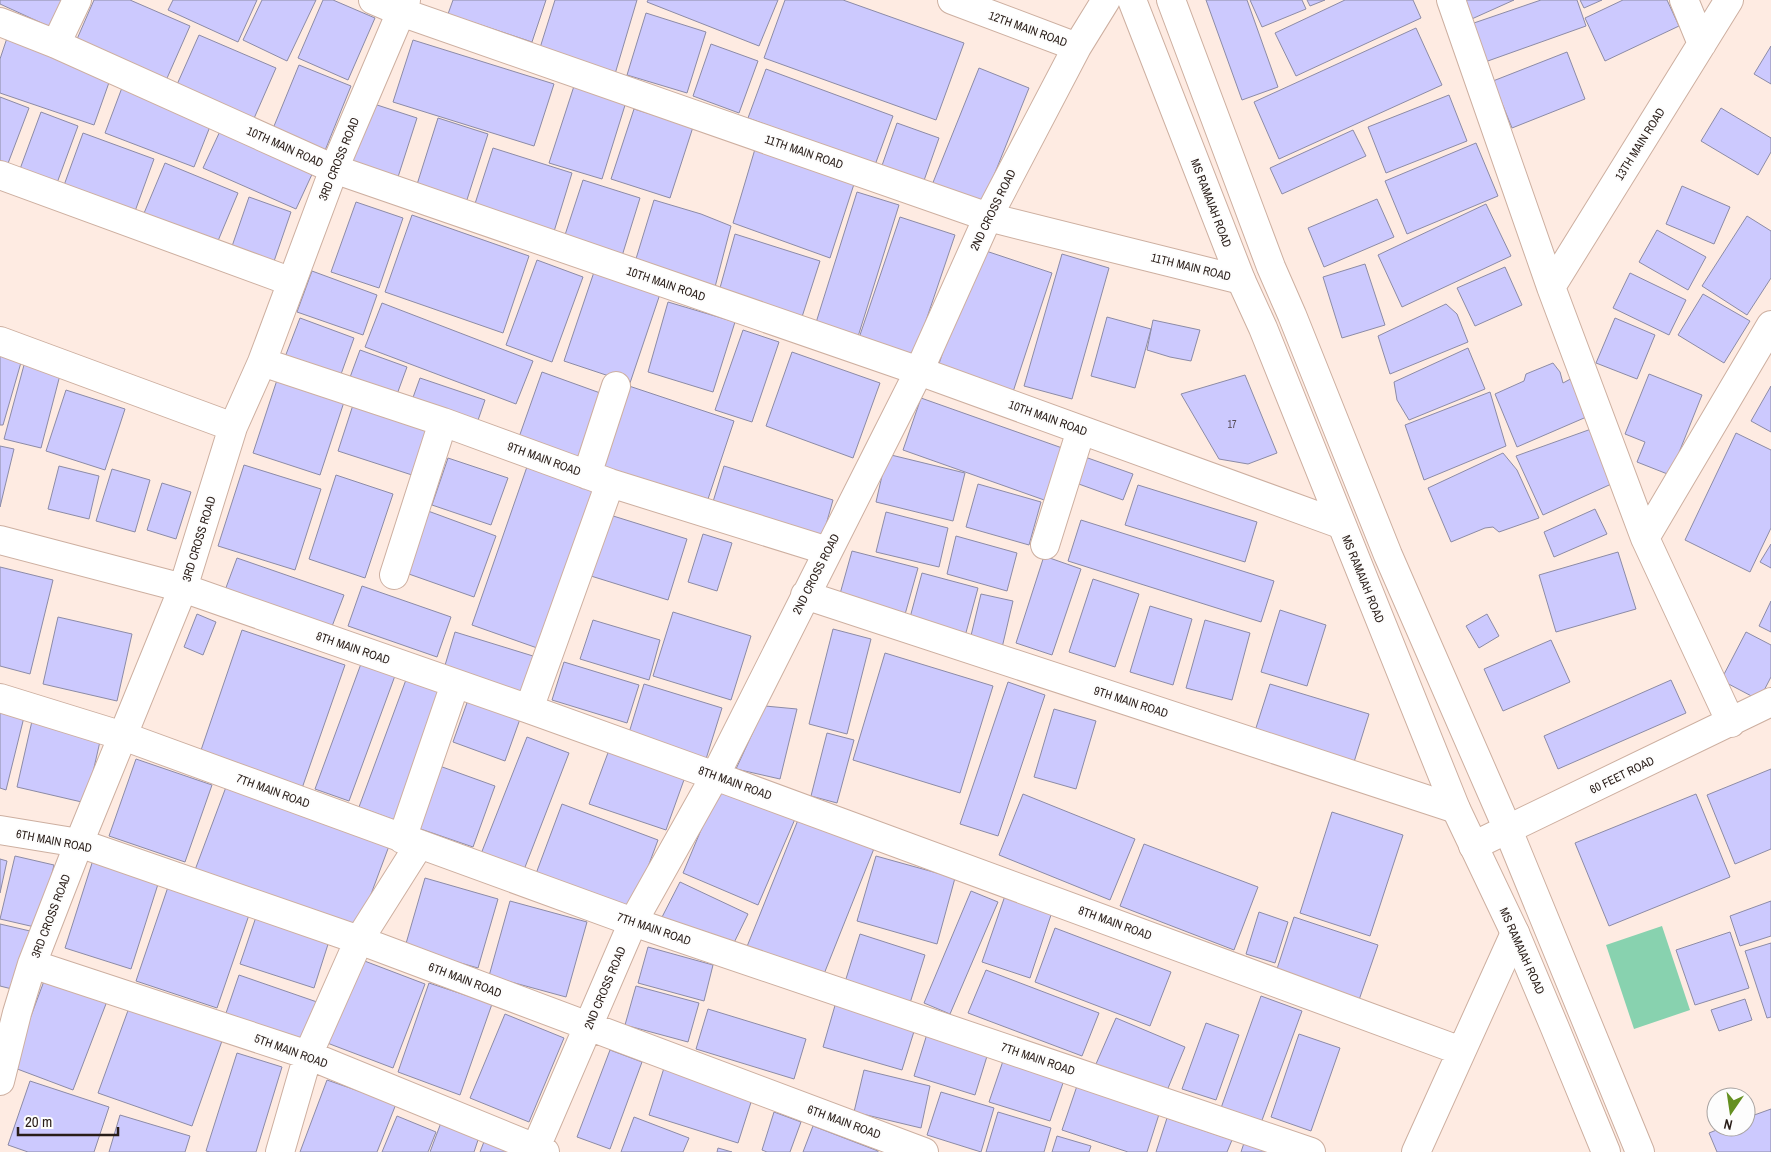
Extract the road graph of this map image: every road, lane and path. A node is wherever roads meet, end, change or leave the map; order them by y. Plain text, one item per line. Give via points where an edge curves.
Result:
1 (77, 0) edge
2 (374, 0) edge
3 (952, 0) edge
4 (1106, 0) edge
5 (1132, 0) edge
6 (1171, 0) edge
7 (1451, 0) edge
8 (1684, 0) edge
9 (1729, 0) edge
10 (404, 6) edge
11 (0, 22) edge
12 (56, 44) junction
13 (1702, 44) junction
14 (1077, 47) junction
15 (334, 169) junction
16 (0, 175) edge
17 (988, 216) junction
18 (1241, 280) junction
19 (292, 282) junction
20 (1551, 287) junction
21 (1771, 325) edge
22 (0, 342) edge
23 (262, 362) junction
24 (919, 371) junction
25 (616, 386) dead end
26 (443, 422) junction
27 (233, 427) junction
28 (1081, 430) junction
29 (599, 479) junction
30 (1340, 524) junction
31 (1645, 538) junction
32 (0, 540) edge
33 (1045, 545) dead end
34 (828, 551) junction
35 (394, 575) dead end
36 (184, 588) junction
37 (806, 595) junction
38 (455, 684) junction
39 (0, 698) edge
40 (1771, 702) edge
41 (529, 709) junction
42 (1731, 722) junction
43 (123, 736) junction
44 (715, 776) junction
45 (1456, 809) junction
46 (0, 830) edge
47 (1508, 830) junction
48 (411, 842) junction
49 (79, 843) junction
50 (1473, 846) junction
51 (633, 922) junction
52 (1515, 933) junction
53 (359, 940) junction
54 (32, 964) junction
55 (8, 1012) edge
56 (588, 1026) junction
57 (1462, 1051) junction
58 (308, 1055) junction
59 (0, 1081) edge
60 (538, 1151) edge
61 (280, 1152) edge
62 (924, 1152) edge
63 (1311, 1152) edge
64 (1416, 1152) edge
65 (1606, 1152) edge
66 (1640, 1152) edge

1 - 12 street
2 - 10 street, 11TH MAIN ROAD
3 - 14 street, 12TH MAIN ROAD
4 - 14 street, 2ND CROSS ROAD
5 - 18 street, MS RAMAIAH ROAD
6 - 47 street via 1271,267 1388,555
7 - 20 street
8 - 13 street
9 - 13 street, 13TH MAIN ROAD
10 - 15 street, 3RD CROSS ROAD
10 - 17 street, 11TH MAIN ROAD
11 - 12 street, 10TH MAIN ROAD
12 - 15 street, 10TH MAIN ROAD
13 - 20 street, 13TH MAIN ROAD
14 - 17 street, 2ND CROSS ROAD
15 - 19 street, 3RD CROSS ROAD
15 - 24 street, 10TH MAIN ROAD
16 - 19 street
17 - 18 street, 11TH MAIN ROAD
17 - 24 street, 2ND CROSS ROAD
18 - 30 street, MS RAMAIAH ROAD
19 - 23 street, 3RD CROSS ROAD
20 - 31 street
21 - 31 street
22 - 27 street
23 - 26 street, 9TH MAIN ROAD
23 - 27 street, 3RD CROSS ROAD
24 - 28 street, 10TH MAIN ROAD
24 - 34 street, 2ND CROSS ROAD
25 - 29 street
26 - 29 street, 9TH MAIN ROAD
26 - 35 street
27 - 36 street, 3RD CROSS ROAD
28 - 30 street, 10TH MAIN ROAD
28 - 33 street
29 - 34 street, 9TH MAIN ROAD
29 - 41 street
30 - 45 street, MS RAMAIAH ROAD
31 - 42 street
32 - 36 street, 8TH MAIN ROAD
34 - 37 street, 2ND CROSS ROAD
36 - 38 street, 8TH MAIN ROAD
36 - 43 street, 3RD CROSS ROAD
37 - 44 street, 2ND CROSS ROAD
37 - 45 street, 9TH MAIN ROAD
38 - 41 street, 8TH MAIN ROAD
38 - 48 street
39 - 43 street, 7TH MAIN ROAD
40 - 42 street, 60 FEET ROAD
41 - 44 street, 8TH MAIN ROAD
42 - 47 street, 60 FEET ROAD
43 - 48 street, 7TH MAIN ROAD
43 - 49 street, 3RD CROSS ROAD
44 - 51 street, 2ND CROSS ROAD
44 - 57 street, 8TH MAIN ROAD
45 - 50 street, MS RAMAIAH ROAD
46 - 49 street, 6TH MAIN ROAD
47 - 50 street, 60 FEET ROAD
47 - 66 street
48 - 51 street, 7TH MAIN ROAD
48 - 53 street
49 - 53 street, 6TH MAIN ROAD
49 - 54 street, 3RD CROSS ROAD
50 - 52 street, MS RAMAIAH ROAD
51 - 56 street, 2ND CROSS ROAD
51 - 63 street, 7TH MAIN ROAD
52 - 57 street
52 - 65 street, MS RAMAIAH ROAD
53 - 56 street, 6TH MAIN ROAD
53 - 58 street
54 - 55 street, 3RD CROSS ROAD
54 - 58 street, 5TH MAIN ROAD
55 - 59 street, 3RD CROSS ROAD
56 - 60 street, 2ND CROSS ROAD
56 - 62 street, 6TH MAIN ROAD
57 - 64 street
58 - 60 street, 5TH MAIN ROAD
58 - 61 street

